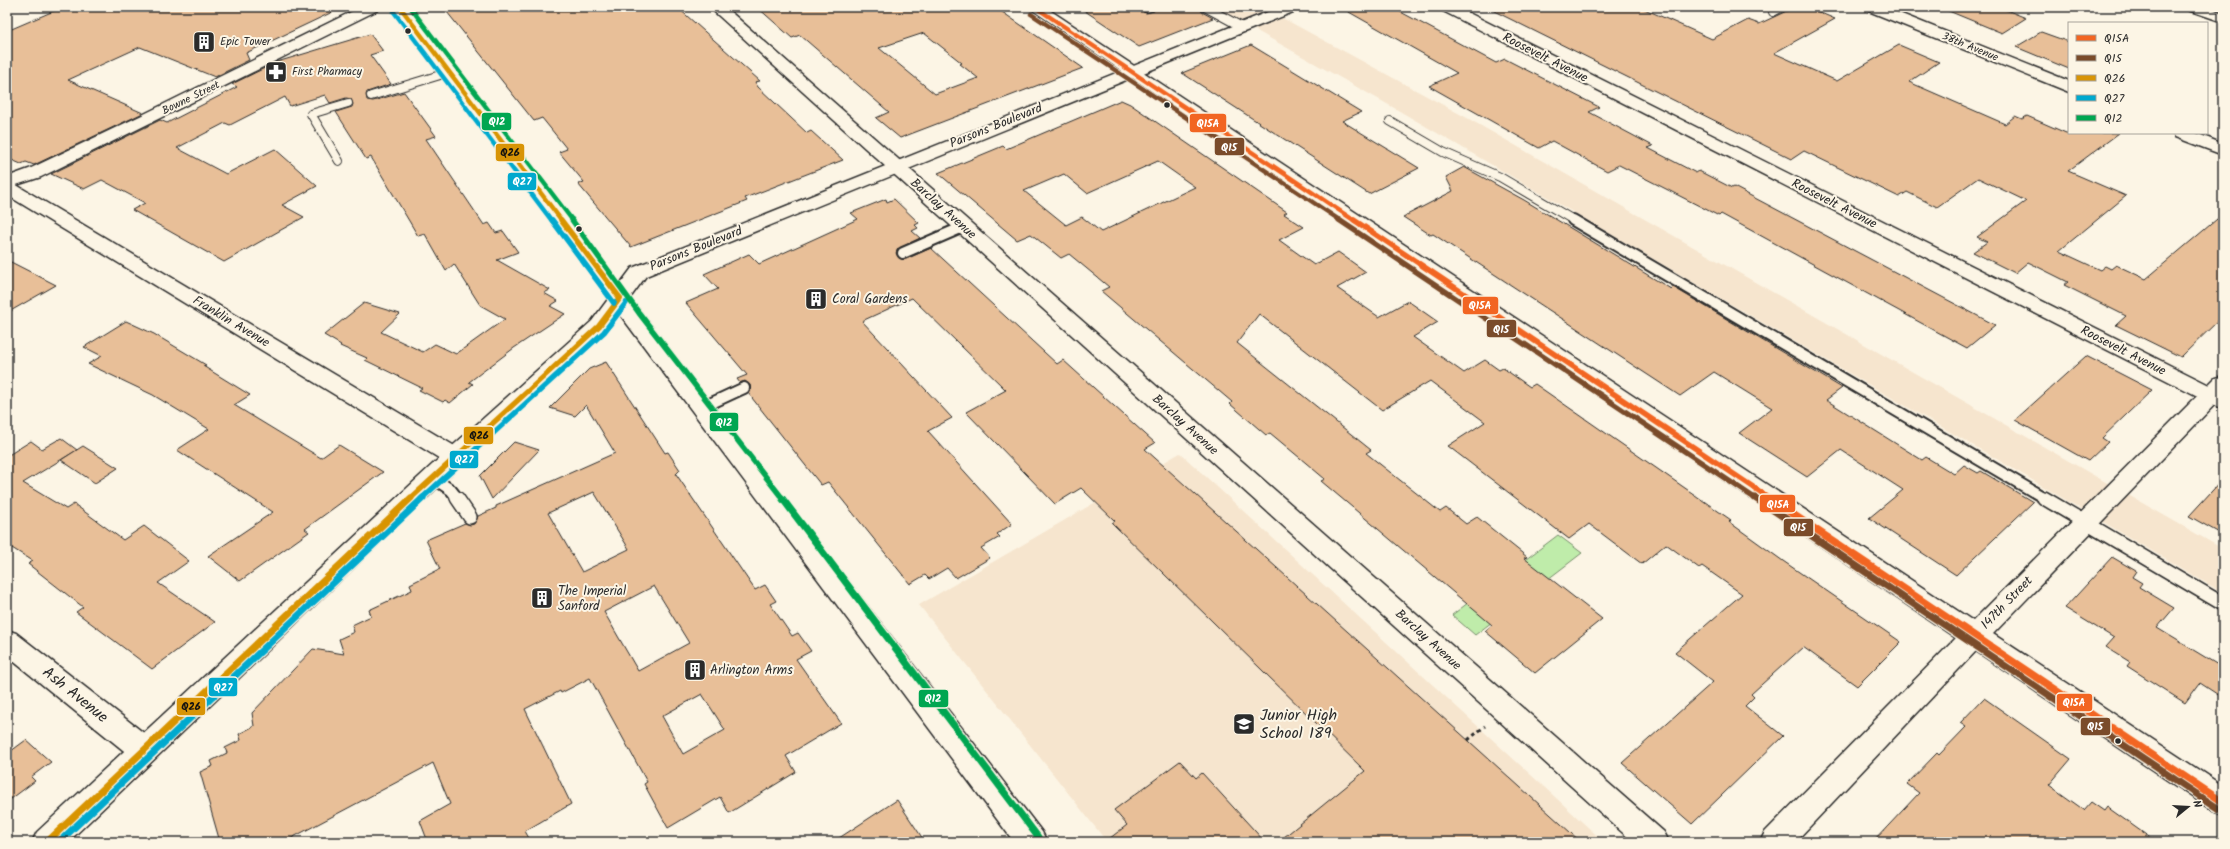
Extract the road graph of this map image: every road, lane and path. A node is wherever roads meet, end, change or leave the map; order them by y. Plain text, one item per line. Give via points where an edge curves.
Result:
1 (373, 7) edge
2 (400, 7) edge
3 (716, 7) edge
4 (1035, 7) edge
5 (1205, 7) edge
6 (1446, 7) edge
7 (1782, 7) edge
8 (1871, 7) edge
9 (2193, 7) edge
10 (1290, 8) edge
11 (1773, 12) dead end
12 (2223, 18) edge
13 (1242, 27) junction
14 (450, 72) junction
15 (1132, 72) junction
16 (2068, 87) edge
17 (371, 96) dead end
18 (348, 103) dead end
19 (1390, 121) dead end
20 (2183, 134) edge
21 (2223, 150) edge
22 (339, 161) dead end
23 (895, 167) junction
24 (7, 183) edge
25 (7, 187) edge
26 (963, 227) junction
27 (903, 253) dead end
28 (620, 298) junction
29 (744, 388) dead end
30 (2219, 393) edge
31 (703, 407) junction
32 (455, 457) junction
33 (433, 478) junction
34 (470, 517) dead end
35 (2086, 521) junction
36 (2223, 604) edge
37 (1975, 636) junction
38 (7, 641) edge
39 (1486, 724) dead end
40 (1468, 740) dead end
41 (144, 750) junction
42 (2223, 802) edge
43 (47, 842) edge
44 (1032, 842) edge
45 (1654, 842) edge
46 (1775, 842) edge

1 - 24 street, Bowne Street via 36,173
2 - 14 street
3 - 23 street, Barclay Avenue
4 - 15 street
5 - 13 lane
6 - 30 street, Roosevelt Avenue
7 - 11 lane
8 - 16 street, 38th Avenue
9 - 12 street
10 - 13 street, Parsons Boulevard
13 - 15 street, Parsons Boulevard
14 - 17 lane
14 - 28 street
15 - 23 street, Parsons Boulevard
15 - 37 street
18 - 22 lane via 311,114
19 - 35 lane via 1443,152 1500,177
20 - 21 street
23 - 26 street, Barclay Avenue
23 - 28 street, Parsons Boulevard via 639,272
25 - 32 street, Franklin Avenue
26 - 27 lane
26 - 45 street, Barclay Avenue
28 - 31 street
28 - 32 street, Parsons Boulevard via 599,326
29 - 31 lane
30 - 35 street, 147th Street
31 - 44 street
32 - 33 street, Parsons Boulevard
33 - 34 lane via 451,490
33 - 41 street, Parsons Boulevard
35 - 36 lane
35 - 37 street, 147th Street
37 - 42 street
37 - 46 street, 147th Street
38 - 41 street, Ash Avenue
39 - 40 path
41 - 43 street, Parsons Boulevard

